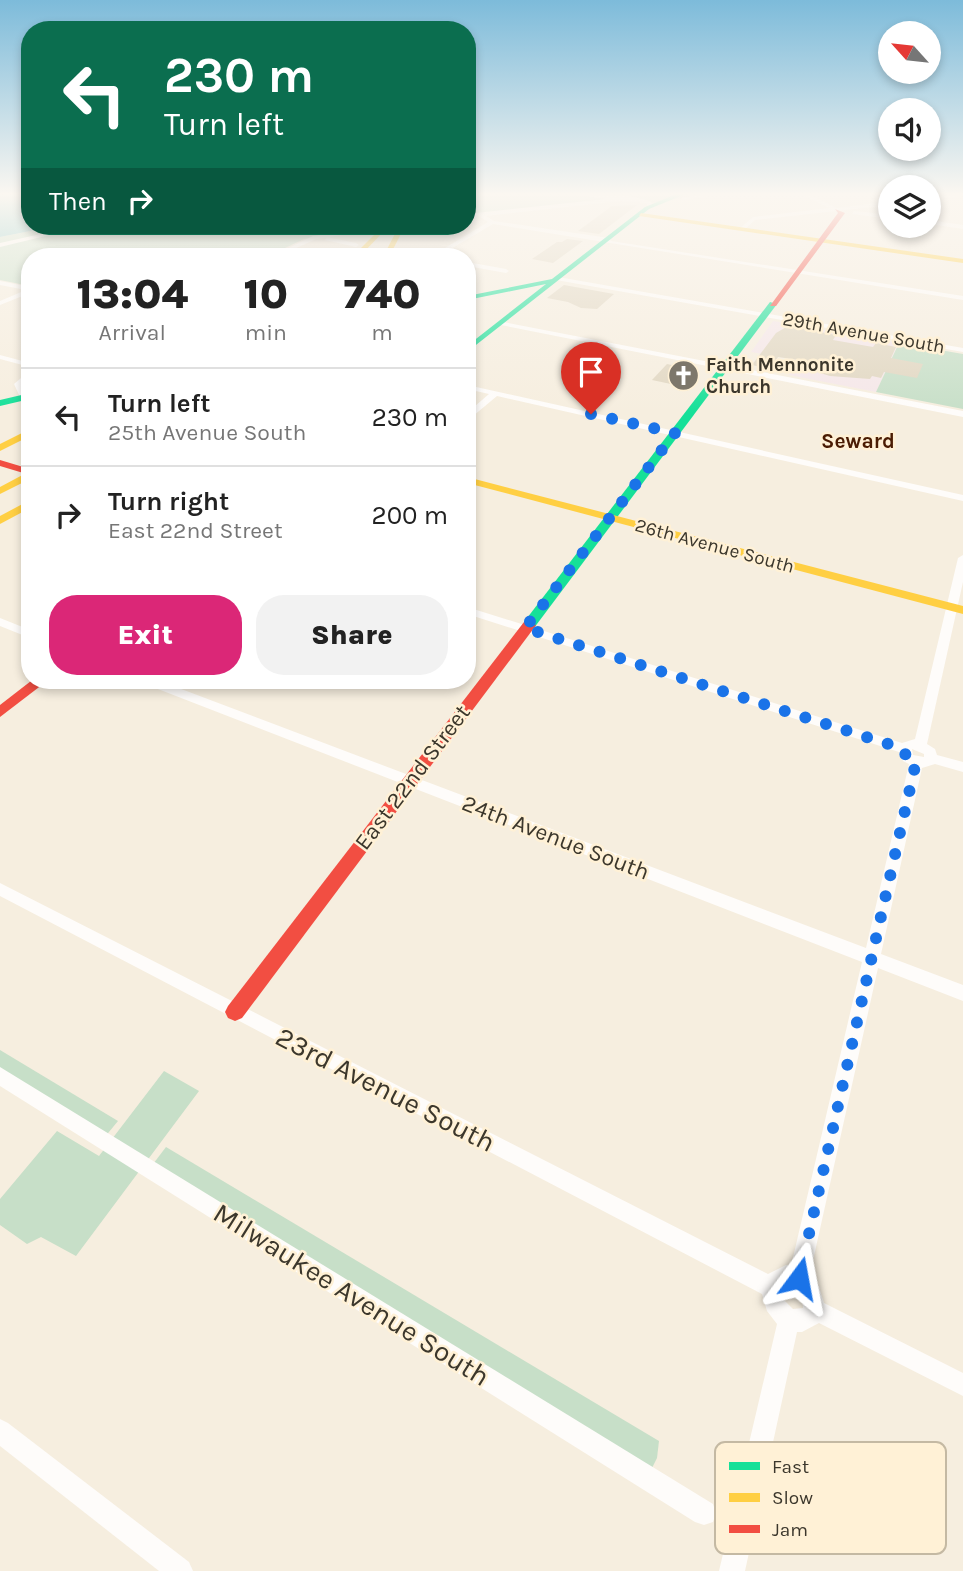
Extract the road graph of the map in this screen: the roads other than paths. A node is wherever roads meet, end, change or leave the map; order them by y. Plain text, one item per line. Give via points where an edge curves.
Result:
1 (480, 266) edge
2 (574, 266) edge
3 (762, 266) edge
4 (801, 266) edge
5 (506, 271) dead end
6 (797, 272) junction
7 (558, 279) junction
8 (0, 283) edge
9 (21, 288) edge
10 (21, 294) edge
11 (476, 296) edge
12 (963, 298) edge
13 (0, 303) edge
14 (765, 314) junction
15 (501, 323) junction
16 (476, 342) edge
17 (963, 350) edge
18 (0, 357) edge
19 (21, 363) edge
20 (725, 367) junction
21 (476, 389) edge
22 (496, 393) junction
23 (21, 398) edge
24 (0, 403) edge
25 (476, 410) edge
26 (963, 414) edge
27 (675, 433) junction
28 (21, 437) edge
29 (0, 448) edge
30 (0, 463) edge
31 (21, 463) edge
32 (21, 470) edge
33 (0, 475) edge
34 (21, 478) edge
35 (476, 482) edge
36 (0, 491) edge
37 (963, 498) edge
38 (21, 508) edge
39 (610, 517) junction
40 (0, 521) edge
41 (963, 558) edge
42 (957, 609) edge
43 (476, 613) edge
44 (0, 622) edge
45 (525, 628) junction
46 (21, 630) edge
47 (30, 689) edge
48 (170, 689) edge
49 (0, 712) edge
50 (918, 753) junction
51 (963, 767) edge
52 (410, 781) junction
53 (0, 889) edge
54 (872, 958) junction
55 (963, 993) edge
56 (235, 1012) junction
57 (0, 1076) edge
58 (799, 1278) junction
59 (773, 1288) junction
60 (814, 1309) junction
61 (789, 1320) junction
62 (963, 1385) edge
63 (0, 1431) edge
64 (761, 1442) edge
65 (704, 1513) dead end
66 (180, 1571) edge

1 - 5 street
2 - 7 main road
3 - 6 street
4 - 6 main road, East 22nd Street
6 - 12 street
6 - 14 main road, East 22nd Street
7 - 11 main road
7 - 14 street, 29th Avenue South
7 - 15 main road
8 - 9 street
10 - 13 street
14 - 17 street, 29th Avenue South
14 - 20 main road, East 22nd Street
15 - 16 main road
15 - 20 street
18 - 19 street
20 - 26 street
20 - 27 main road, East 22nd Street
21 - 22 street
22 - 25 street
22 - 27 street
23 - 24 main road
27 - 37 street
27 - 39 main road, East 22nd Street
28 - 29 main road
30 - 32 main road
31 - 33 main road
34 - 36 main road
35 - 39 main road, 26th Avenue South
38 - 40 main road
39 - 42 main road, 26th Avenue South
39 - 45 main road, East 22nd Street
41 - 42 street
42 - 50 street
43 - 45 street
44 - 46 street
45 - 50 street
45 - 52 main road, East 22nd Street
47 - 49 main road
48 - 52 street, 24th Avenue South
50 - 51 street
50 - 54 street
52 - 54 street, 24th Avenue South
52 - 56 main road, East 22nd Street
53 - 56 street, 23rd Avenue South
54 - 55 street, 24th Avenue South
54 - 58 street
56 - 59 street, 23rd Avenue South
57 - 65 street, Milwaukee Avenue South
58 - 59 street via 786,1276
58 - 60 street via 812,1295
59 - 61 street via 778,1310
60 - 61 street via 807,1319
60 - 62 street
61 - 64 street
63 - 66 street

